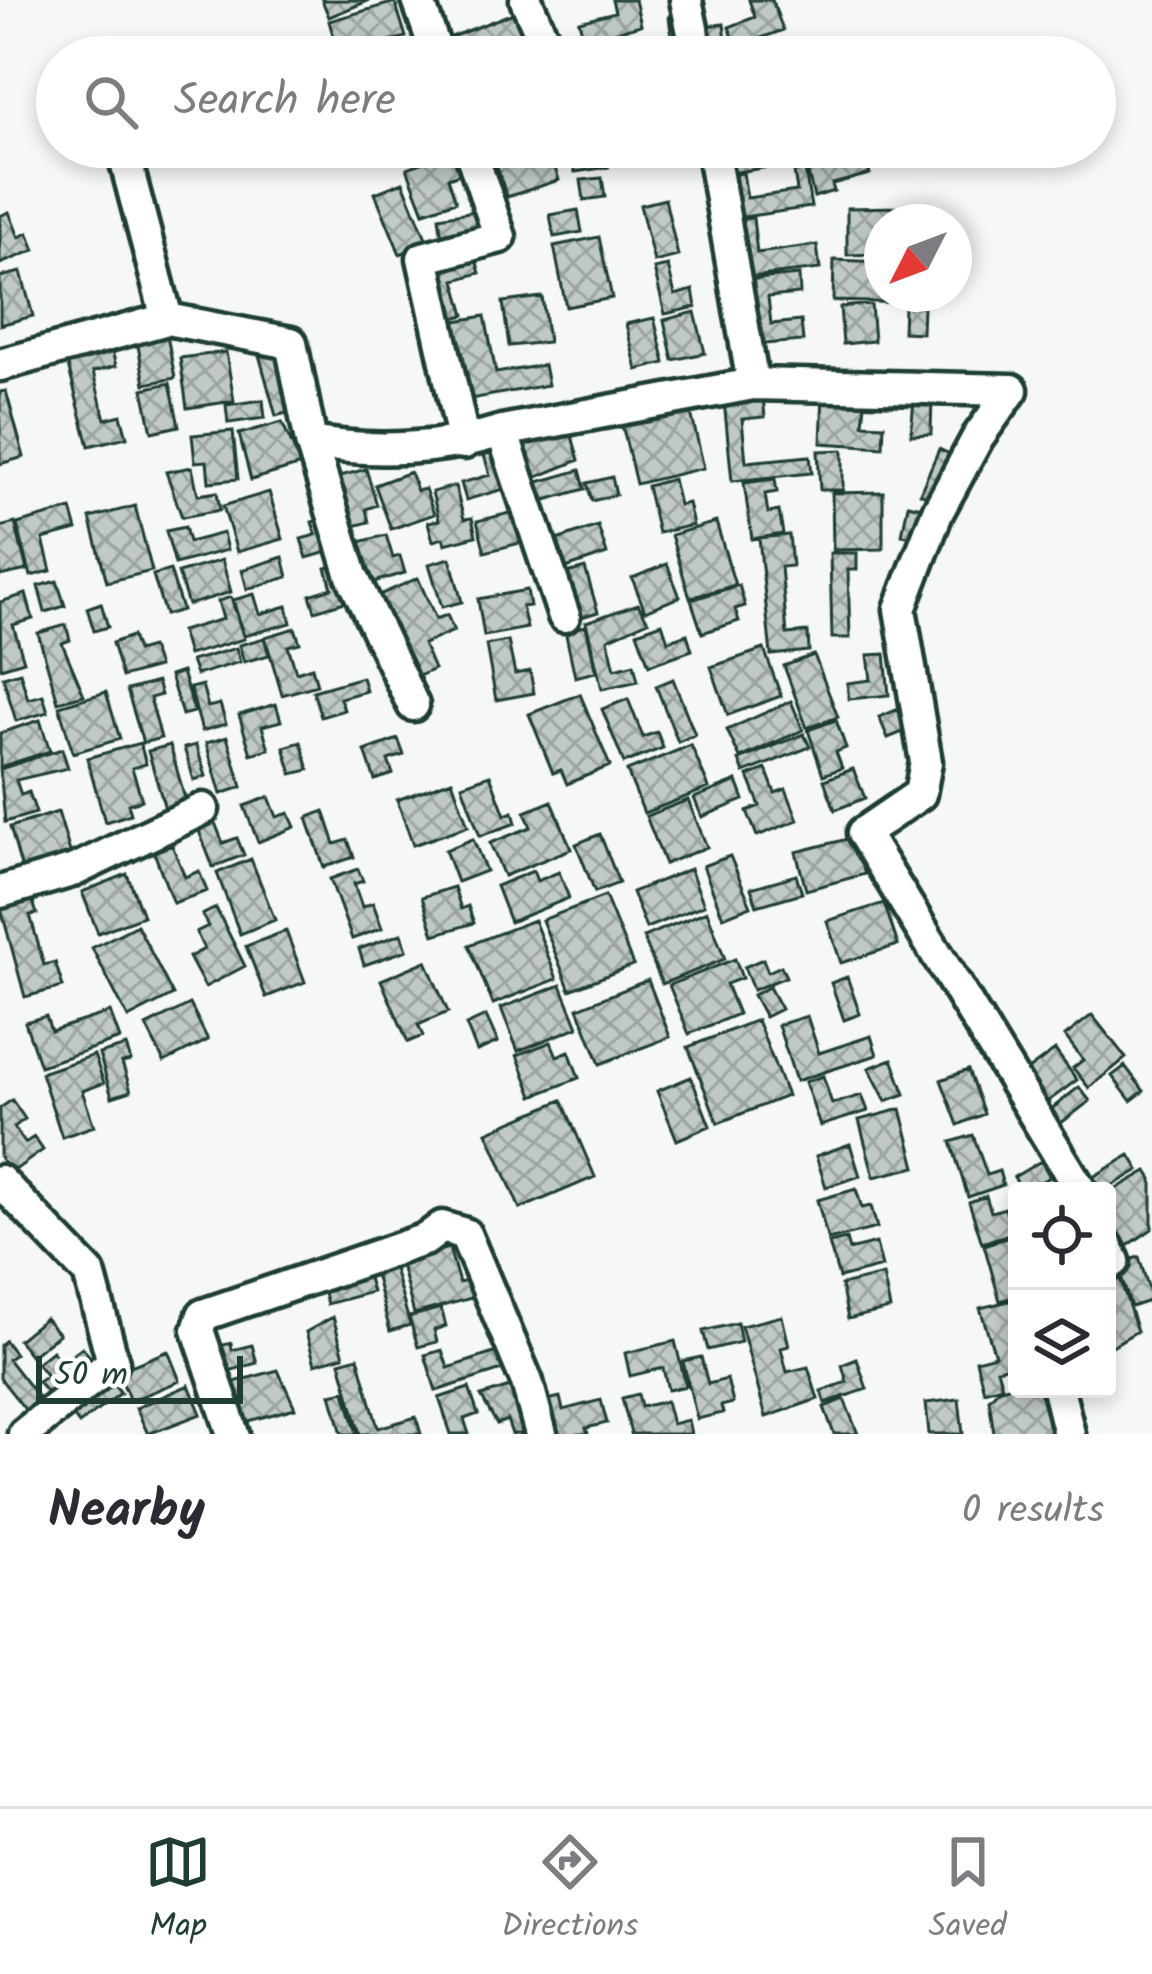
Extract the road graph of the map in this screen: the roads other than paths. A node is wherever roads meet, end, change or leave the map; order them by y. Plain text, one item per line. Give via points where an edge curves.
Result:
1 (418, 0) edge
2 (526, 0) edge
3 (686, 0) edge
4 (431, 36) edge
5 (542, 36) edge
6 (694, 36) edge
7 (127, 168) edge
8 (476, 168) edge
9 (716, 168) edge
10 (167, 319) junction
11 (0, 365) edge
12 (753, 384) junction
13 (502, 431) junction
14 (311, 442) junction
15 (464, 443) junction
16 (564, 616) dead end
17 (413, 705) dead end
18 (203, 809) dead end
19 (0, 892) edge
20 (1076, 1182) edge
21 (1, 1186) edge
22 (1060, 1398) edge
23 (24, 1434) edge
24 (233, 1434) edge
25 (541, 1434) edge
26 (1069, 1434) edge

1 - 4 street
2 - 5 street
3 - 6 street
7 - 10 street
8 - 15 street via 500,237 423,258
9 - 12 street
10 - 11 street
10 - 14 street via 291,343
12 - 13 street
12 - 20 street via 1012,390 937,513 900,609 926,762 920,794 863,833
13 - 15 street
13 - 16 street
14 - 15 street
14 - 17 street via 352,576
18 - 19 street via 75,870
21 - 23 street via 88,1273 112,1362
22 - 26 street
24 - 25 street via 198,1330 203,1315 426,1240 442,1227 465,1234

